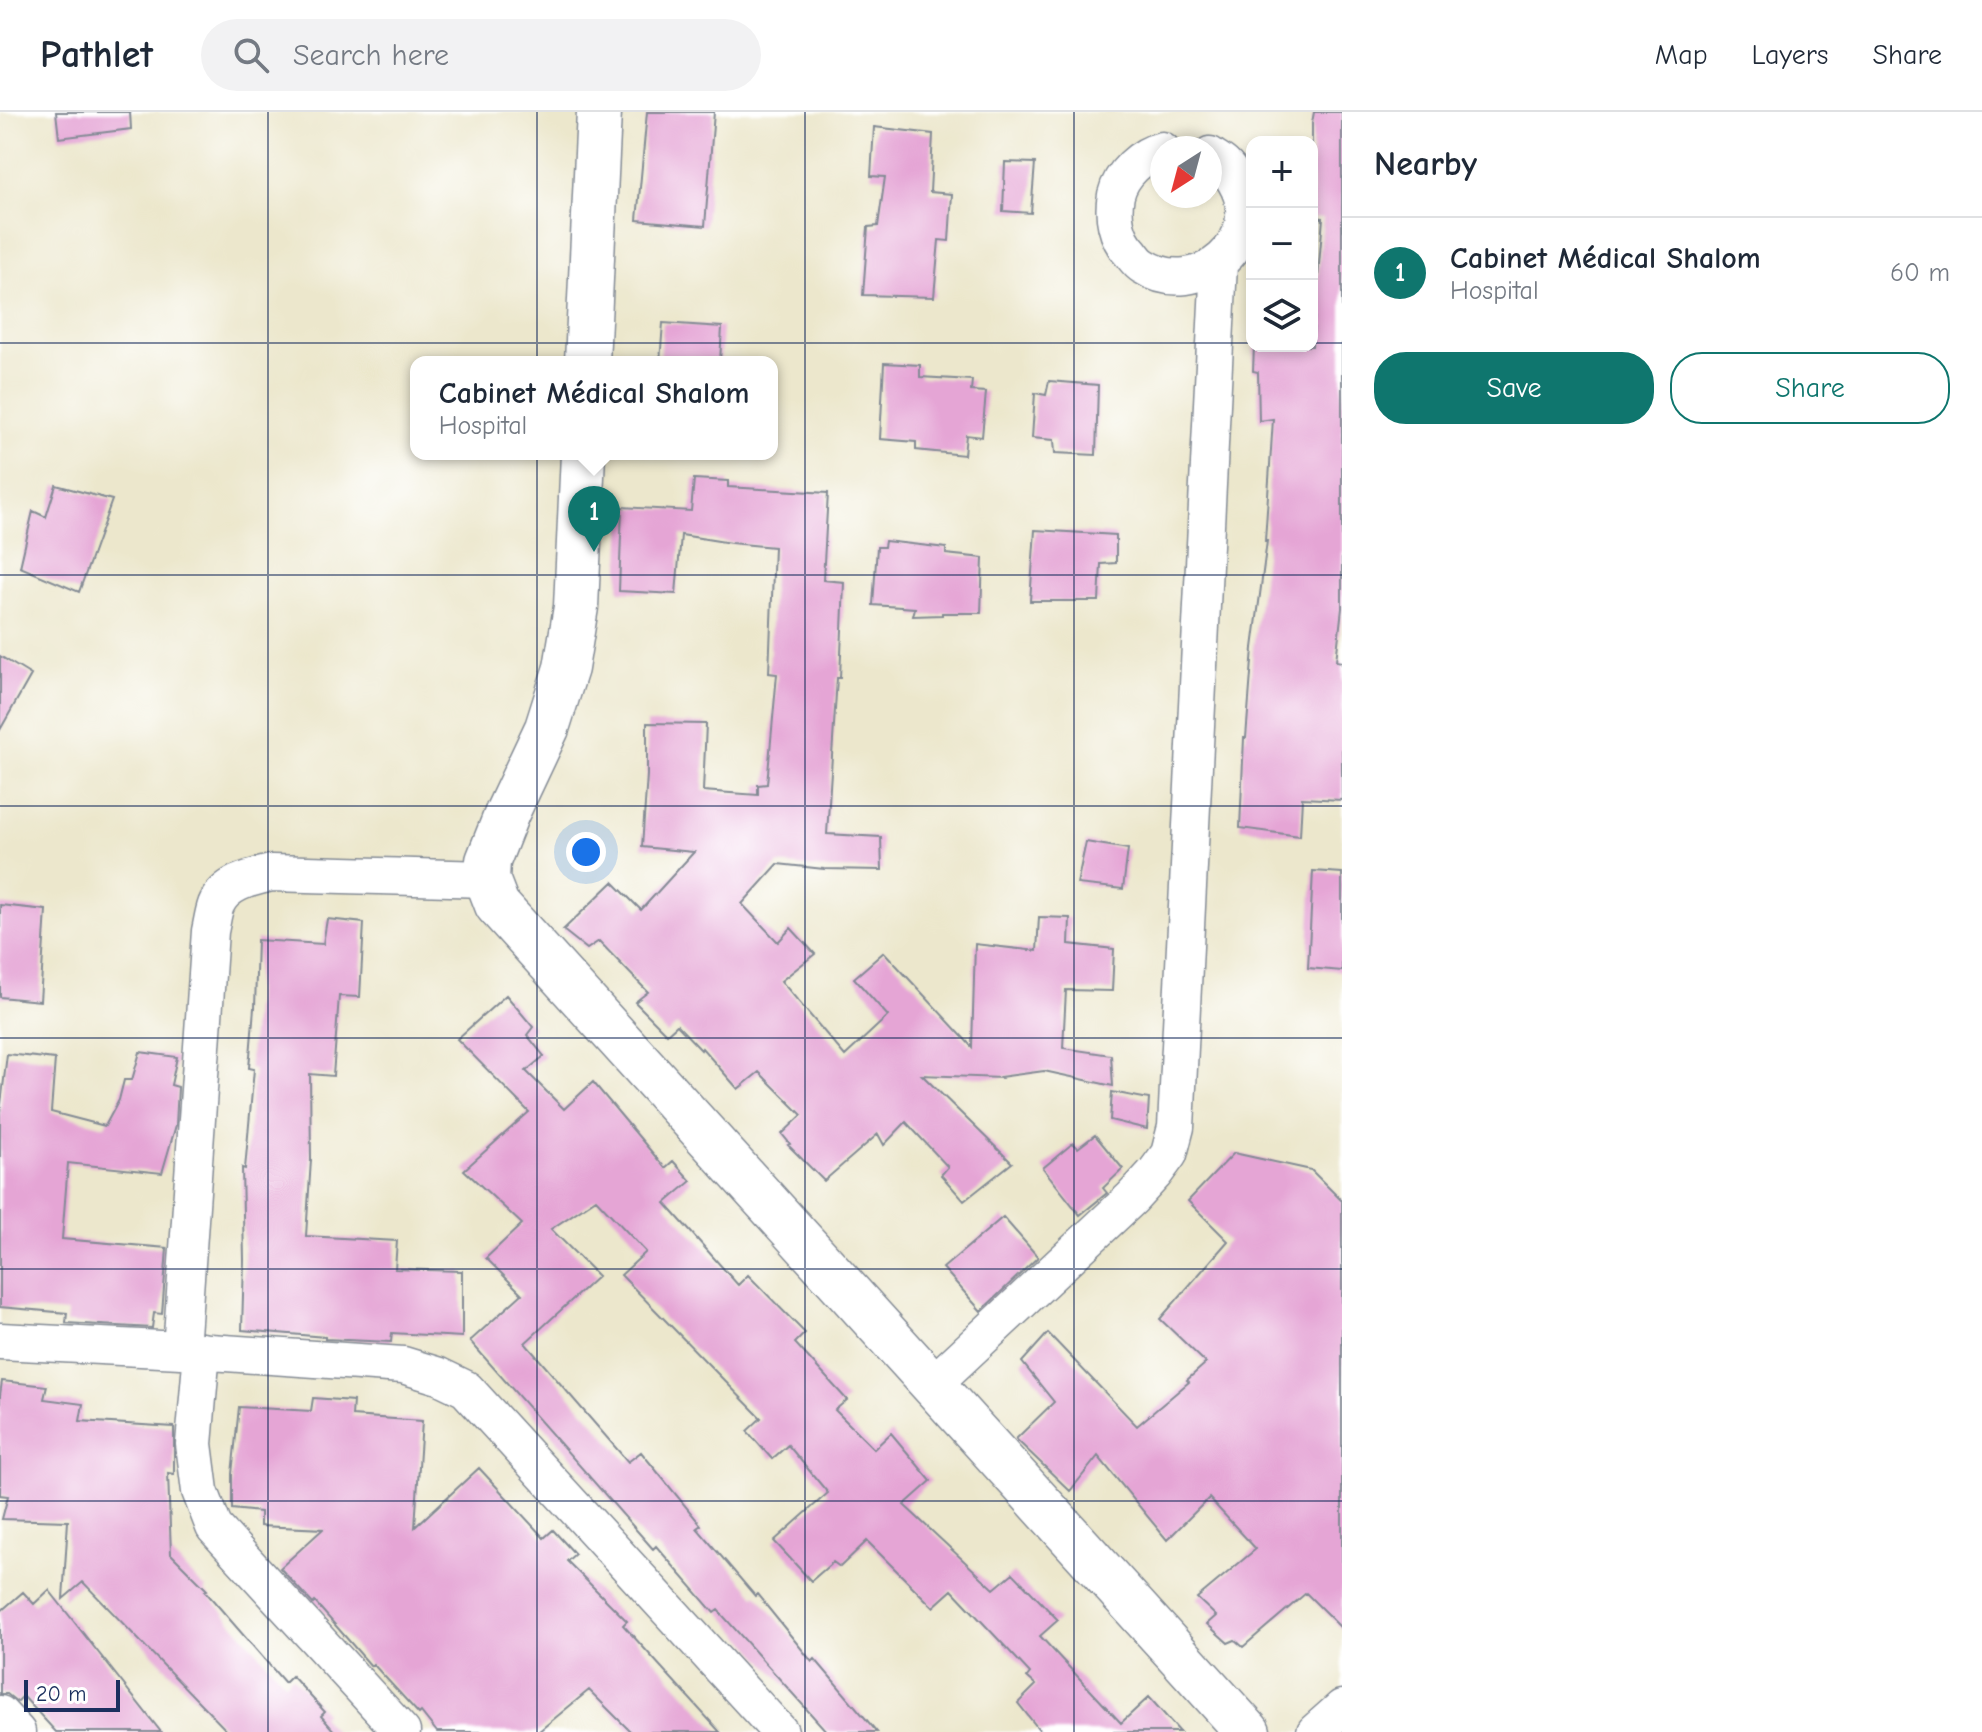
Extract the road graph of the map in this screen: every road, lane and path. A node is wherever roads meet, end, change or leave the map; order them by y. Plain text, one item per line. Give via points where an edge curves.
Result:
1 (599, 112) edge
2 (1150, 153) edge
3 (1222, 163) edge
4 (1219, 264) junction
5 (587, 356) edge
6 (583, 460) edge
7 (487, 879) junction
8 (0, 1341) edge
9 (191, 1350) junction
10 (933, 1384) junction
11 (1342, 1708) edge
12 (0, 1714) edge
13 (17, 1732) edge
14 (402, 1732) edge
15 (780, 1732) edge
16 (1248, 1732) edge
17 (1315, 1732) edge

1 - 5 street
2 - 4 street via 1129,169 1116,193 1114,220 1124,245 1142,266 1168,276 1195,275
3 - 4 street via 1241,190 1245,217 1237,243
4 - 10 street via 1173,1140 1169,1154 1132,1198
6 - 7 street via 576,607 566,668 547,728 495,839
7 - 9 street via 271,873 228,888 217,903 210,931
7 - 10 street via 497,905
8 - 9 street
9 - 14 street via 200,1491 214,1527
9 - 15 street via 403,1365 466,1389
10 - 16 street
11 - 17 street
12 - 13 street

